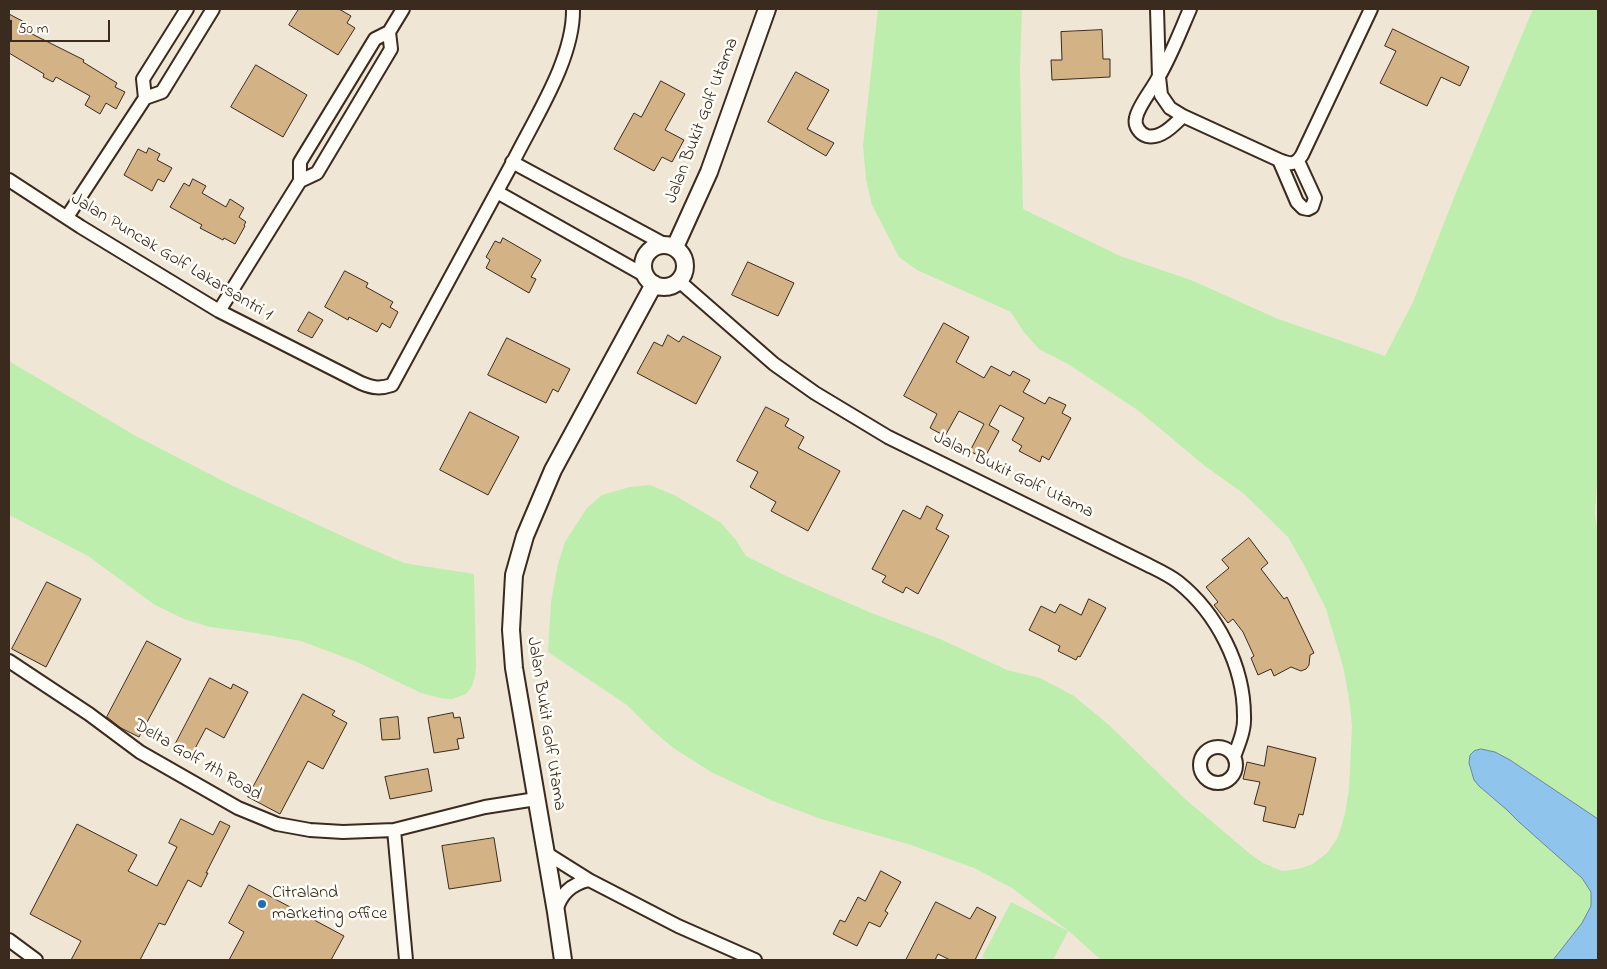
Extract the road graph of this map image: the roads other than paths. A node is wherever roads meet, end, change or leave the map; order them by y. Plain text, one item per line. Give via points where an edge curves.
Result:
1 (187, 9) edge
2 (213, 9) edge
3 (403, 9) edge
4 (573, 9) edge
5 (767, 9) edge
6 (1156, 9) edge
7 (1190, 9) edge
8 (1371, 9) edge
9 (389, 32) junction
10 (1159, 77) junction
11 (145, 98) junction
12 (1183, 116) junction
13 (1279, 160) junction
14 (1298, 161) junction
15 (512, 162) junction
16 (9, 180) edge
17 (300, 182) junction
18 (496, 192) junction
19 (67, 217) junction
20 (670, 246) junction
21 (650, 280) junction
22 (679, 281) junction
23 (218, 311) junction
24 (9, 661) edge
25 (1234, 757) dead end
26 (536, 799) junction
27 (394, 830) junction
28 (546, 853) junction
29 (589, 880) junction
30 (556, 912) junction
31 (9, 940) edge
32 (36, 960) edge
33 (406, 960) edge
34 (563, 960) edge
35 (755, 960) edge

1 - 11 street via 143,79
2 - 11 street via 162,92
3 - 9 street
4 - 15 street, Jalan Puncak Golf Lakarsantri 1 via 567,46 556,78
5 - 20 street, Jalan Bukit Golf Utama via 709,172
6 - 10 street
7 - 10 street
8 - 14 street
9 - 17 street via 375,39 300,162
9 - 17 street via 391,49 318,173
10 - 12 street via 1161,95 1170,108
10 - 12 street via 1139,109 1136,126 1148,136 1157,135
11 - 19 street
12 - 13 street
13 - 14 street via 1286,163
13 - 14 street via 1296,202 1308,209 1315,198
15 - 18 street, Jalan Puncak Golf Lakarsantri 1
15 - 20 street
16 - 19 street, Jalan Puncak Golf Lakarsantri 1
17 - 23 street
18 - 21 street
18 - 23 street, Jalan Puncak Golf Lakarsantri 1 via 392,384 381,389 372,388
19 - 23 street, Jalan Puncak Golf Lakarsantri 1
20 - 21 street via 656,246 646,255 643,268
20 - 22 street via 680,251 685,263
21 - 22 street via 659,286 670,286
21 - 26 street, Jalan Bukit Golf Utama via 553,470 525,536 514,575 511,630 514,668
22 - 25 street, Jalan Bukit Golf Utama via 774,364 815,393 888,437 1177,582 1200,604 1221,633 1236,665 1244,716
24 - 27 street, Delta Golf 1th Road via 140,752 238,808 277,824 310,830
26 - 27 street, Delta Golf 1th Road via 485,807
26 - 28 street, Jalan Bukit Golf Utama
27 - 33 street
28 - 29 street
28 - 30 street, Jalan Bukit Golf Utama
29 - 30 street via 567,890
29 - 35 street via 678,926
30 - 34 street, Jalan Bukit Golf Utama
31 - 32 street

